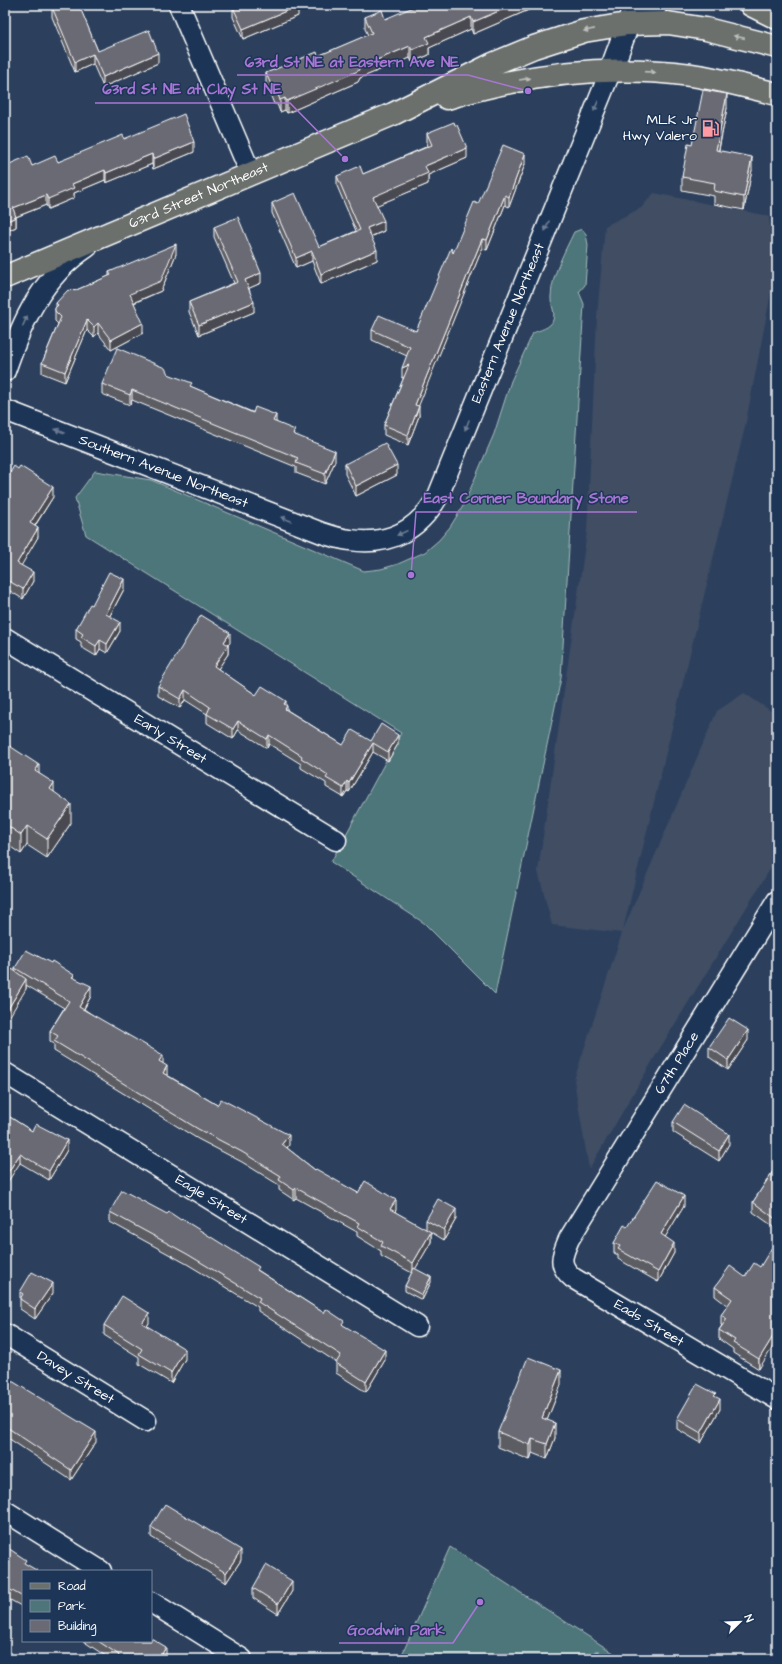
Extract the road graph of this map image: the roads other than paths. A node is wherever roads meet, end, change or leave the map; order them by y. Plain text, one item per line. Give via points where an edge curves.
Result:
1 (179, 5) edge
2 (656, 5) edge
3 (751, 5) edge
4 (631, 14) edge
5 (777, 18) edge
6 (777, 46) edge
7 (611, 70) junction
8 (777, 94) edge
9 (393, 114) junction
10 (251, 174) junction
11 (102, 237) junction
12 (5, 277) edge
13 (5, 371) edge
14 (5, 410) edge
15 (322, 533) joint
16 (5, 638) edge
17 (336, 840) dead end
18 (777, 901) edge
19 (5, 1073) edge
20 (577, 1225) joint
21 (417, 1326) dead end
22 (5, 1334) edge
23 (777, 1399) edge
24 (146, 1421) dead end
25 (5, 1511) edge
26 (99, 1570) edge
27 (152, 1603) edge
28 (242, 1659) edge

1 - 10 street
2 - 4 main road
3 - 5 main road
6 -> 4 main road, 63rd Street Northeast
4 - 7 main road, Eastern Avenue Northeast
4 -> 9 main road, 63rd Street Northeast via 534,47 493,64
7 -> 8 main road, 63rd Street Northeast via 690,75
9 -> 7 main road, 63rd Street Northeast via 469,91 510,82 551,75
7 -> 15 street, Eastern Avenue Northeast via 430,511 404,533 380,541 350,540
9 - 10 main road, 63rd Street Northeast
10 - 11 main road, 63rd Street Northeast
11 - 12 main road, 63rd Street Northeast
13 -> 11 street via 27,316 49,281 81,251
15 -> 14 street, Southern Avenue Northeast
16 - 17 street, Early Street
18 - 20 street, 67th Place
19 - 21 street, Eagle Street
20 - 23 street, Eads Street via 562,1258 568,1274
22 - 24 street, Davey Street
25 - 26 street
27 - 28 street

